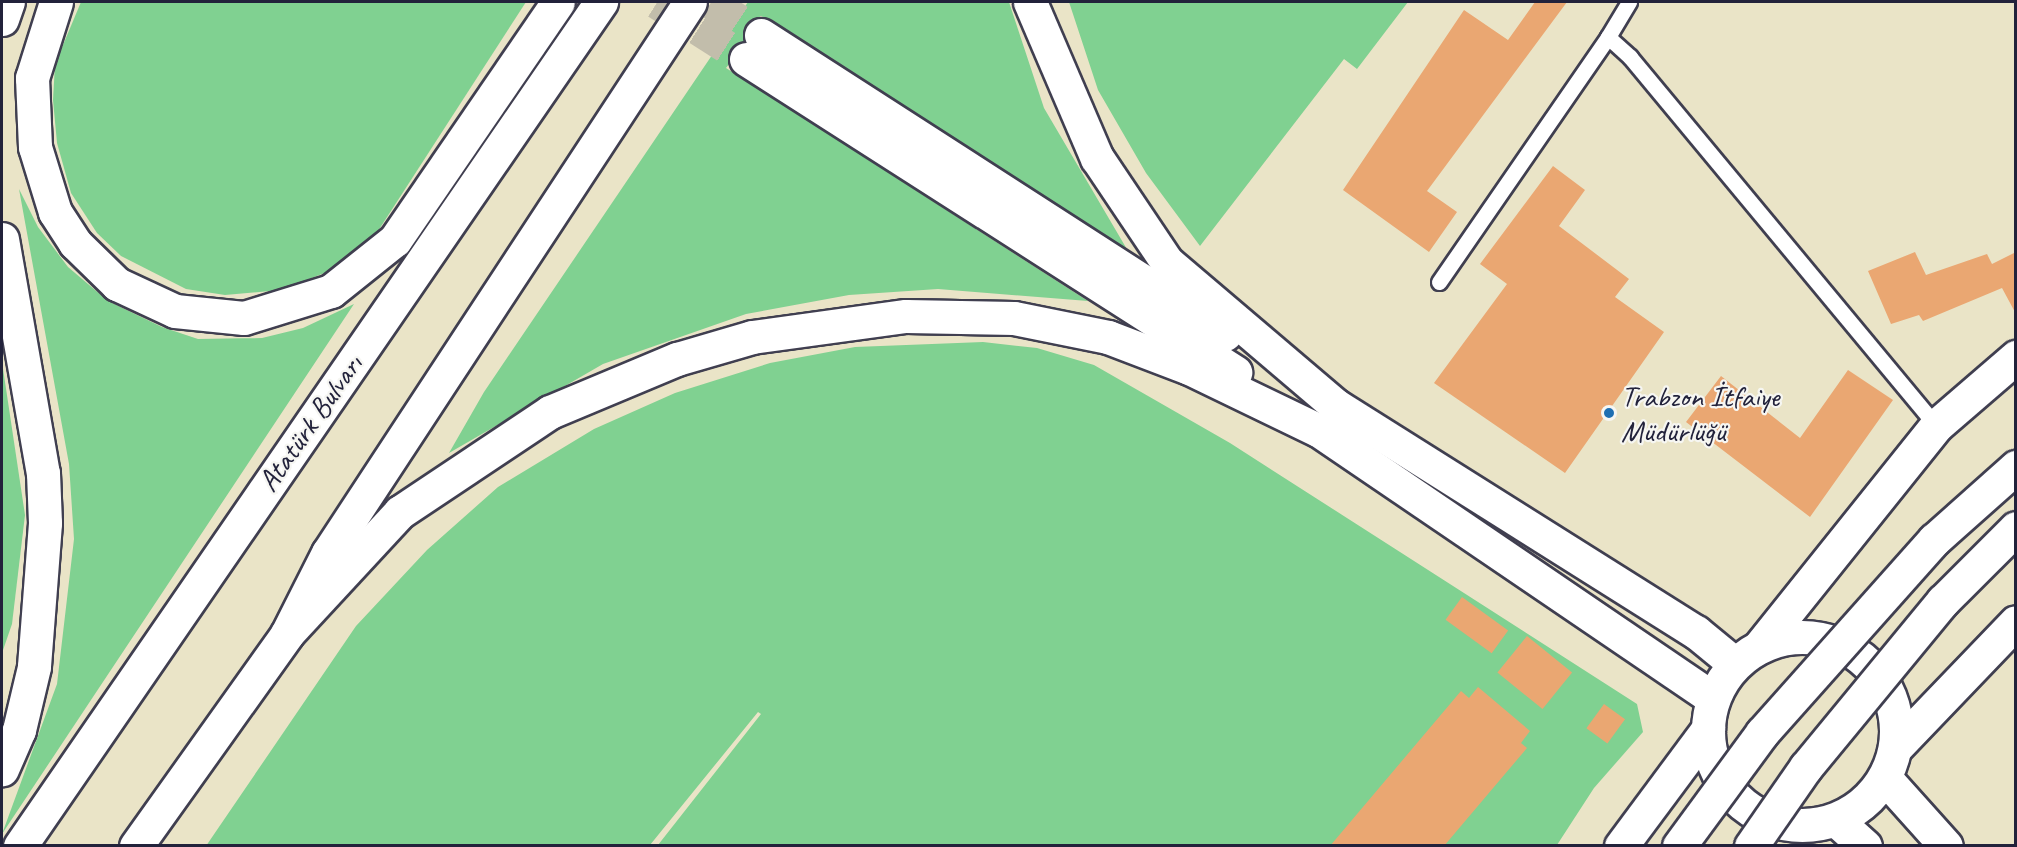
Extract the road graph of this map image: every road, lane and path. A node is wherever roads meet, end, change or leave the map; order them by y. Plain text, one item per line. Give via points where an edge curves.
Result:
1 (8, 2) edge
2 (56, 2) edge
3 (558, 2) edge
4 (601, 2) edge
5 (690, 2) edge
6 (1030, 2) edge
7 (1629, 2) edge
8 (2, 19) edge
9 (1608, 37) junction
10 (754, 47) tunnel mouth
11 (2, 239) edge
12 (1439, 282) dead end
13 (2016, 357) edge
14 (1326, 417) junction
15 (1936, 426) junction
16 (2016, 468) edge
17 (2016, 528) edge
18 (2016, 622) edge
19 (287, 634) junction
20 (1747, 655) junction
21 (1710, 713) junction
22 (1896, 747) junction
23 (2, 769) edge
24 (1885, 778) junction
25 (1813, 831) edge
26 (20, 846) edge
27 (136, 846) edge
28 (1621, 846) edge
29 (1679, 846) edge
30 (1751, 846) edge
31 (1865, 846) edge
32 (1946, 846) edge

1 - 8 main road
2 - 3 main road via 32,78 35,147 55,212 75,243 117,284 175,310 244,318 331,291 388,247
4 - 26 main road, Atatürk Bulvarı
5 - 19 main road via 328,553
6 - 14 main road via 1097,158 1167,262
7 - 9 lane
9 - 12 lane
9 - 15 lane via 1630,57
10 - 14 main road via 1194,344
11 - 23 main road via 43,473 45,523 34,667 19,730
13 - 15 main road
14 - 19 main road via 1118,341 1014,318 906,316 752,337 677,359 550,412 400,512
14 - 20 main road via 1696,633
14 - 21 main road
15 - 20 main road
16 - 29 main road, bridge via 1934,540 1778,715
17 - 30 main road, bridge via 1943,601 1806,767
18 - 22 main road
19 - 27 main road
20 - 21 main road
20 - 22 main road via 1788,637 1818,637 1846,646 1870,664 1888,689 1897,717
21 - 25 main road via 1712,759 1725,787 1748,809 1775,822
21 - 28 main road
22 - 24 main road
24 - 25 main road via 1864,803
24 - 32 main road
25 - 31 main road

